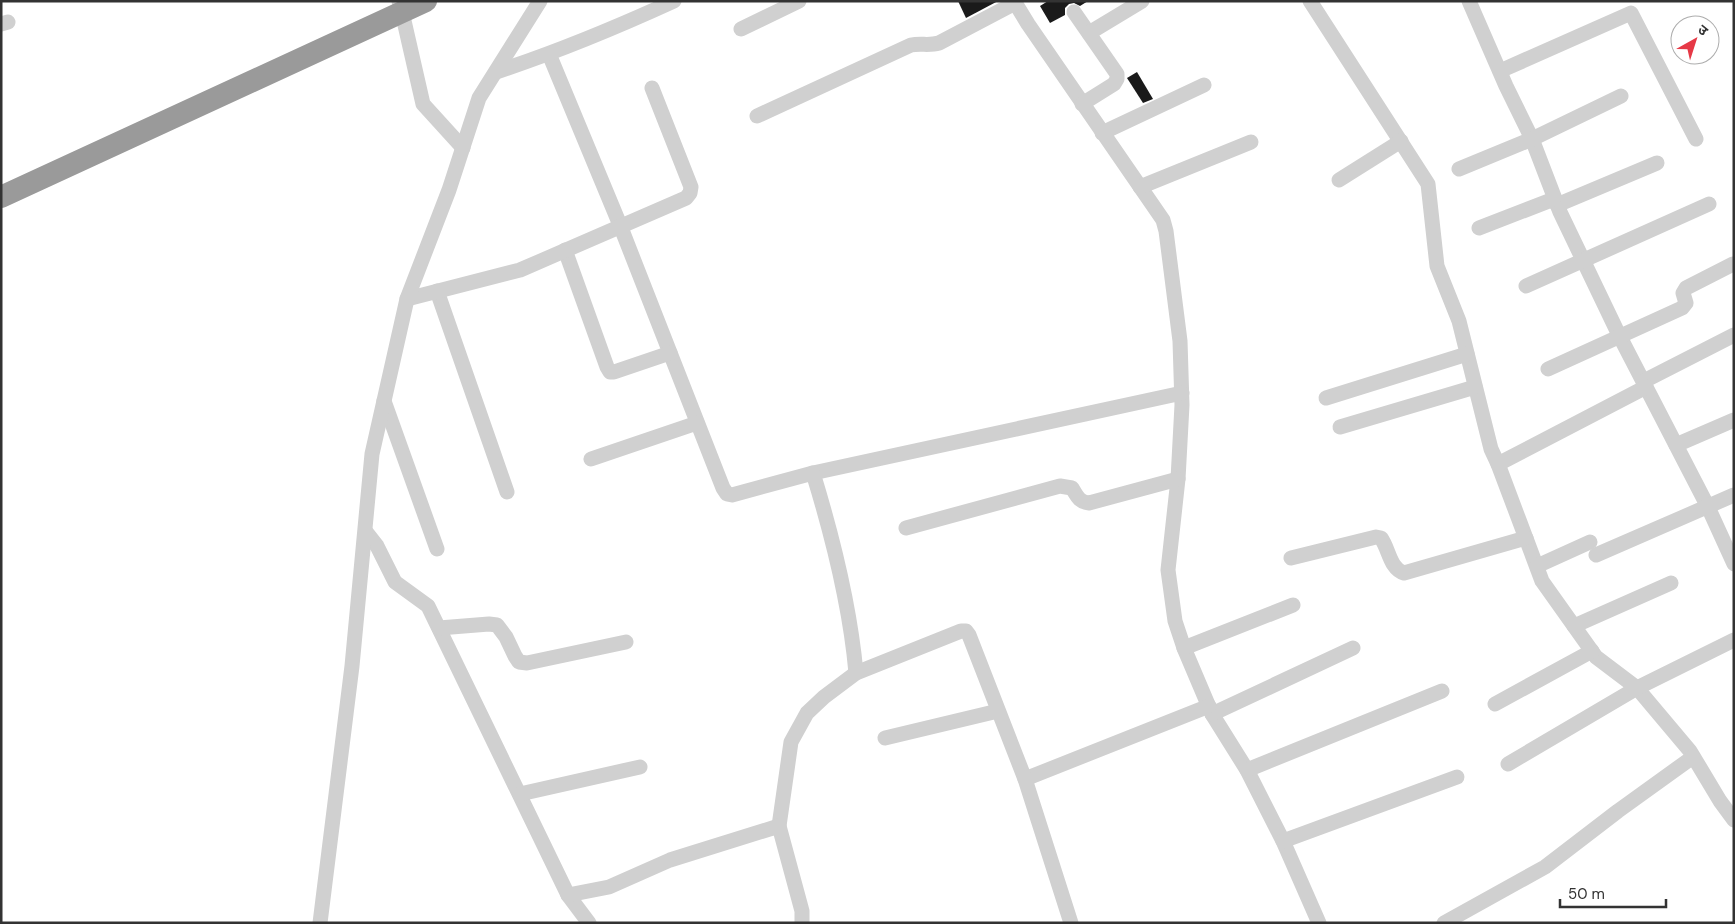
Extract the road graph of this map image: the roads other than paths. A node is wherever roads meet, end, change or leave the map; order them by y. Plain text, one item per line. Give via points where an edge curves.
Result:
1 (426, 1) edge
2 (540, 1) edge
3 (674, 1) edge
4 (1142, 1) edge
5 (1310, 1) edge
6 (1469, 1) edge
7 (797, 2) edge
8 (1015, 2) edge
9 (400, 7) edge
10 (1074, 12) dead end
11 (741, 29) dead end
12 (1089, 32) junction
13 (549, 54) junction
14 (1500, 71) junction
15 (496, 72) junction
16 (1204, 85) dead end
17 (652, 88) dead end
18 (1621, 96) dead end
19 (1082, 104) junction
20 (757, 116) dead end
21 (1102, 133) junction
22 (1532, 139) junction
23 (1696, 139) dead end
24 (1401, 141) junction
25 (1251, 142) dead end
26 (463, 148) junction
27 (1657, 164) dead end
28 (1459, 170) dead end
29 (1339, 180) dead end
30 (1140, 187) junction
31 (1, 197) edge
32 (1556, 202) junction
33 (1709, 204) dead end
34 (620, 225) junction
35 (1479, 228) dead end
36 (565, 250) junction
37 (1583, 260) junction
38 (1733, 264) edge
39 (1526, 286) dead end
40 (437, 291) junction
41 (407, 299) junction
42 (1620, 336) junction
43 (1734, 336) edge
44 (670, 353) junction
45 (1467, 354) junction
46 (1548, 369) dead end
47 (1645, 384) junction
48 (1475, 387) junction
49 (1182, 394) junction
50 (1326, 398) dead end
51 (384, 402) junction
52 (1734, 420) edge
53 (697, 423) junction
54 (1340, 427) dead end
55 (1676, 445) junction
56 (591, 459) dead end
57 (1498, 464) junction
58 (813, 473) junction
59 (1178, 479) junction
60 (507, 492) dead end
61 (1734, 495) edge
62 (1708, 507) junction
63 (906, 528) dead end
64 (366, 532) junction
65 (1526, 538) junction
66 (437, 548) dead end
67 (1291, 558) dead end
68 (1734, 564) edge
69 (1536, 566) junction
70 (1672, 583) dead end
71 (1292, 605) dead end
72 (1574, 626) junction
73 (439, 628) junction
74 (1734, 640) edge
75 (626, 642) dead end
76 (1184, 648) junction
77 (1353, 648) dead end
78 (1592, 651) junction
79 (856, 673) junction
80 (1637, 688) junction
81 (1442, 691) dead end
82 (1495, 704) dead end
83 (1211, 710) junction
84 (998, 711) junction
85 (885, 738) dead end
86 (1693, 757) junction
87 (1508, 764) dead end
88 (640, 767) dead end
89 (1247, 770) junction
90 (1458, 776) dead end
91 (1025, 779) junction
92 (520, 794) junction
93 (1734, 820) edge
94 (779, 826) junction
95 (1283, 841) junction
96 (568, 895) junction
97 (320, 923) edge
98 (589, 923) edge
99 (802, 923) edge
100 (1071, 923) edge
101 (1319, 923) edge
102 (1444, 923) edge

1 - 9 highway
2 - 15 street
3 - 13 street
4 - 12 street
5 - 24 street
6 - 14 street
7 - 11 street
8 - 19 street
8 - 20 street via 939,43 911,45
9 - 26 street via 423,104
9 - 31 highway
10 - 12 street
12 - 19 street via 1117,74 1117,79
13 - 15 street
13 - 34 street
14 - 22 street
14 - 23 street via 1631,13
15 - 26 street via 479,98
16 - 21 street
17 - 34 street via 691,187 690,194
18 - 22 street
19 - 21 street
21 - 30 street
22 - 28 street
22 - 32 street
24 - 29 street
24 - 45 street via 1428,184 1437,266 1459,321
25 - 30 street
26 - 41 street
27 - 32 street
30 - 49 street via 1160,215 1166,231 1180,341
32 - 35 street
32 - 37 street
33 - 37 street
34 - 36 street
34 - 44 street
36 - 40 street via 520,270
36 - 44 street via 610,372
37 - 39 street
37 - 42 street
38 - 42 street via 1686,288 1683,293 1686,303 1682,308
40 - 41 street
40 - 60 street
41 - 51 street
42 - 46 street
42 - 47 street
43 - 47 street
44 - 53 street
45 - 48 street
45 - 50 street
47 - 55 street
47 - 57 street
48 - 54 street
48 - 57 street
49 - 58 street
49 - 59 street
51 - 64 street via 372,454
51 - 66 street
52 - 55 street
53 - 56 street
53 - 58 street via 727,494
55 - 62 street
57 - 65 street
58 - 79 street via 828,522 853,637
59 - 63 street via 1089,502 1078,498 1072,488 1060,486
59 - 76 street via 1169,577 1175,621
61 - 62 street
62 - 68 street
62 - 69 street
64 - 73 street via 395,582 428,606
64 - 97 street
65 - 67 street via 1404,573 1394,566 1382,538 1376,537
65 - 69 street
69 - 72 street via 1542,581
70 - 72 street
71 - 76 street
72 - 78 street
73 - 75 street via 497,625 514,656 519,662 527,663
73 - 92 street
74 - 80 street
76 - 83 street
77 - 83 street
78 - 80 street
78 - 82 street
79 - 84 street via 966,631
79 - 94 street via 807,713 791,742
80 - 86 street
80 - 87 street
81 - 89 street
83 - 89 street
83 - 91 street
84 - 85 street
84 - 91 street
86 - 93 street
86 - 102 street via 1545,867
88 - 92 street
89 - 95 street
90 - 95 street
91 - 100 street
92 - 96 street
94 - 96 street via 670,860 609,887
94 - 99 street via 802,910
95 - 101 street
96 - 98 street

